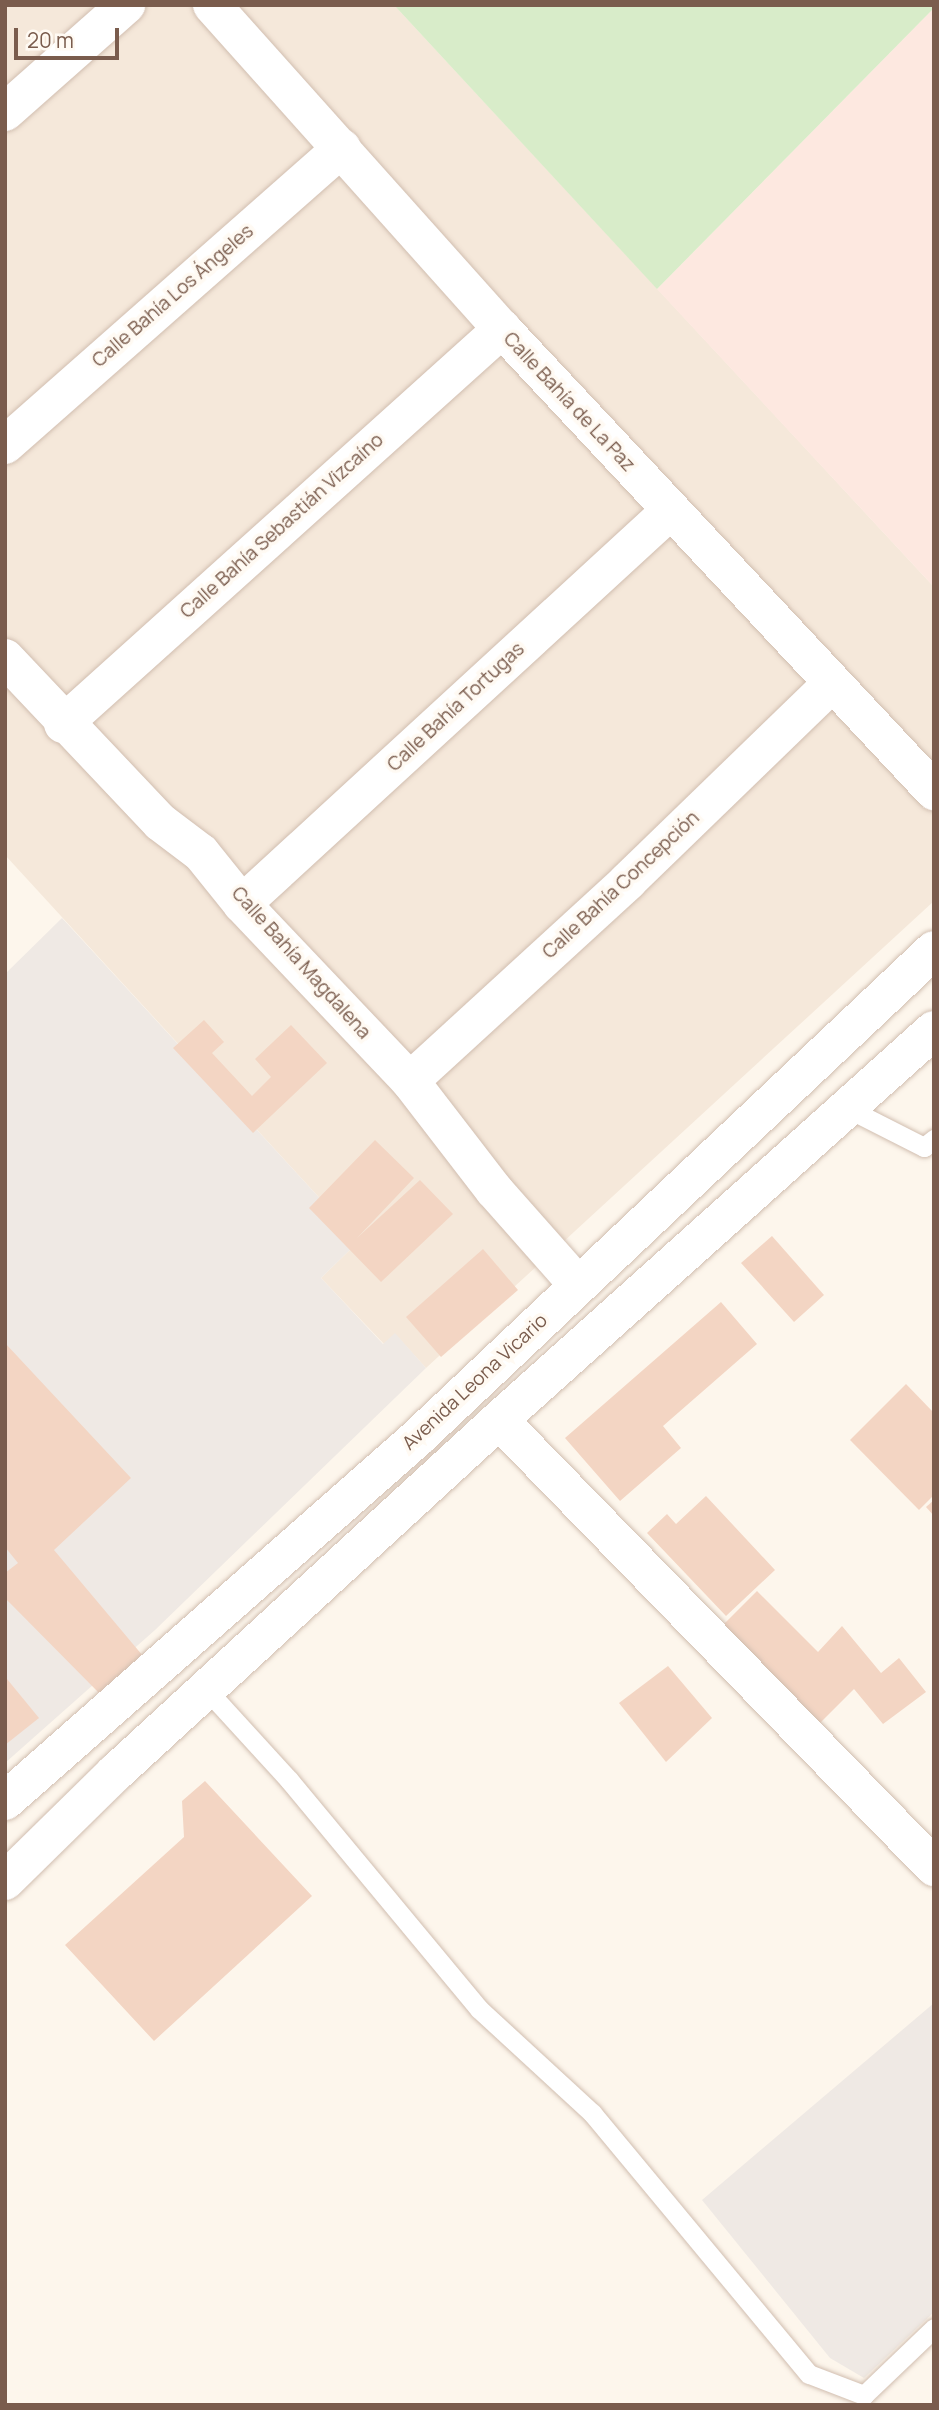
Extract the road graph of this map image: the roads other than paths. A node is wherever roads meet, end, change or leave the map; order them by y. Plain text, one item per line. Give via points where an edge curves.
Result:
1 (125, 5) edge
2 (212, 5) edge
3 (5, 112) edge
4 (342, 148) junction
5 (502, 329) junction
6 (5, 445) edge
7 (670, 511) junction
8 (5, 658) edge
9 (830, 685) junction
10 (63, 724) junction
11 (934, 791) edge
12 (243, 904) junction
13 (934, 950) edge
14 (934, 1030) edge
15 (410, 1081) junction
16 (849, 1109) junction
17 (931, 1148) edge
18 (578, 1285) junction
19 (499, 1420) junction
20 (206, 1689) junction
21 (5, 1801) edge
22 (934, 1867) edge
23 (5, 1881) edge
24 (934, 2328) edge

1 - 3 street
2 - 4 street, Calle Bahía de La Paz
4 - 5 street, Calle Bahía de La Paz
4 - 6 street, Calle Bahía Los Ángeles
5 - 7 street, Calle Bahía de La Paz
5 - 10 street, Calle Bahía Sebastián Vizcaíno
7 - 9 street, Calle Bahía de La Paz
7 - 12 street, Calle Bahía Tortugas
8 - 10 street, Calle Bahía Magdalena
9 - 11 street, Calle Bahía de La Paz
9 - 15 street, Calle Bahía Concepción via 628,881
10 - 12 street, Calle Bahía Magdalena via 160,822 201,853
12 - 15 street, Calle Bahía Magdalena
13 - 18 street, Avenida Leona Vicario
14 - 16 street
15 - 18 street, Calle Bahía Magdalena via 494,1190
16 - 17 lane
16 - 19 street
18 - 21 street, Avenida Leona Vicario via 416,1439
19 - 20 street
19 - 22 street
20 - 23 street
20 - 24 lane via 289,1780 479,2009 592,2113 809,2374 864,2395

